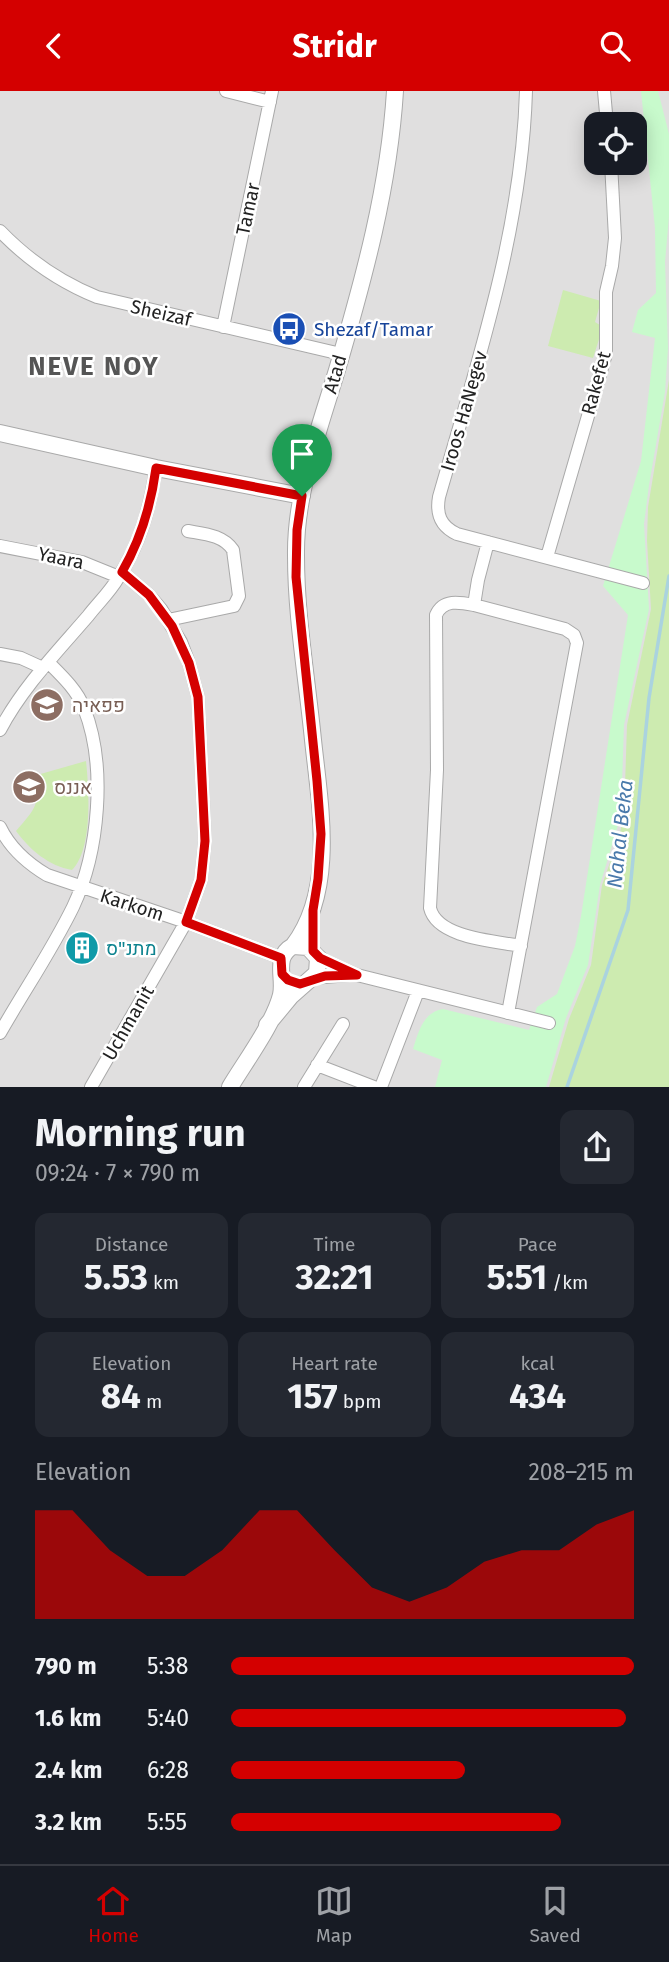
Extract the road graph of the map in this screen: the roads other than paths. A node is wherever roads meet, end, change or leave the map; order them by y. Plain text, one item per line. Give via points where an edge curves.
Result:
1 (226, 91) edge
2 (395, 91) edge
3 (526, 91) edge
4 (604, 91) edge
5 (271, 96) edge
6 (606, 112) edge
7 (612, 175) edge
8 (0, 231) edge
9 (223, 327) junction
10 (341, 354) junction
11 (0, 433) edge
12 (156, 468) junction
13 (302, 496) junction
14 (188, 531) dead end
15 (488, 542) junction
16 (0, 546) edge
17 (547, 557) junction
18 (121, 575) junction
19 (643, 583) dead end
20 (474, 605) junction
21 (168, 620) junction
22 (0, 654) edge
23 (46, 665) junction
24 (0, 730) edge
25 (2, 834) edge
26 (81, 888) junction
27 (313, 910) junction
28 (186, 922) junction
29 (293, 946) junction
30 (521, 946) junction
31 (314, 952) junction
32 (282, 966) junction
33 (357, 975) junction
34 (311, 980) junction
35 (418, 991) junction
36 (508, 1013) junction
37 (343, 1024) dead end
38 (548, 1024) dead end
39 (267, 1025) junction
40 (0, 1033) edge
41 (317, 1065) junction
42 (91, 1087) edge
43 (230, 1087) edge
44 (304, 1087) edge
45 (374, 1087) edge
46 (381, 1087) edge

1 - 5 street
2 - 10 street, Atad via 378,215
3 - 15 street, Iroos HaNegev via 516,198 494,305 438,503 440,519 448,530
4 - 6 street
5 - 9 street, Tamar
7 - 17 street, Rakefet via 615,238 606,292 606,353
8 - 9 street, Sheizaf via 74,288 120,304
9 - 10 street, Sheizaf
10 - 13 street, Atad
11 - 12 street
12 - 13 street
12 - 18 street via 148,515
13 - 27 street, Atad via 296,577 321,834
14 - 21 street via 229,544 239,596 234,606
15 - 17 street, Iroos HaNegev
15 - 20 street
16 - 18 street, Yaara via 82,562
17 - 19 street, Iroos HaNegev
18 - 21 street, Yaara via 149,595
18 - 23 street
20 - 30 street via 565,629 577,643
20 - 30 street via 444,605 435,621 437,781 430,908 446,928
21 - 28 street, Uchmanit via 181,642 198,697 205,820 202,872
22 - 23 street
23 - 24 street
23 - 26 street via 77,694 93,743 97,806
25 - 26 street, Karkom via 30,865
26 - 28 street, Karkom
26 - 40 street
27 - 29 street, Atad
27 - 31 street, Atad
28 - 32 street, Karkom
28 - 42 street, Uchmanit
29 - 31 street via 303,945
29 - 32 street via 286,951
30 - 36 street
31 - 33 street
31 - 34 street via 319,968
32 - 34 street via 293,983
32 - 39 street via 279,1002
33 - 34 street
33 - 35 street
34 - 39 street
35 - 36 street
35 - 46 street
36 - 38 street
37 - 41 street
39 - 43 street
41 - 44 street
41 - 45 street

